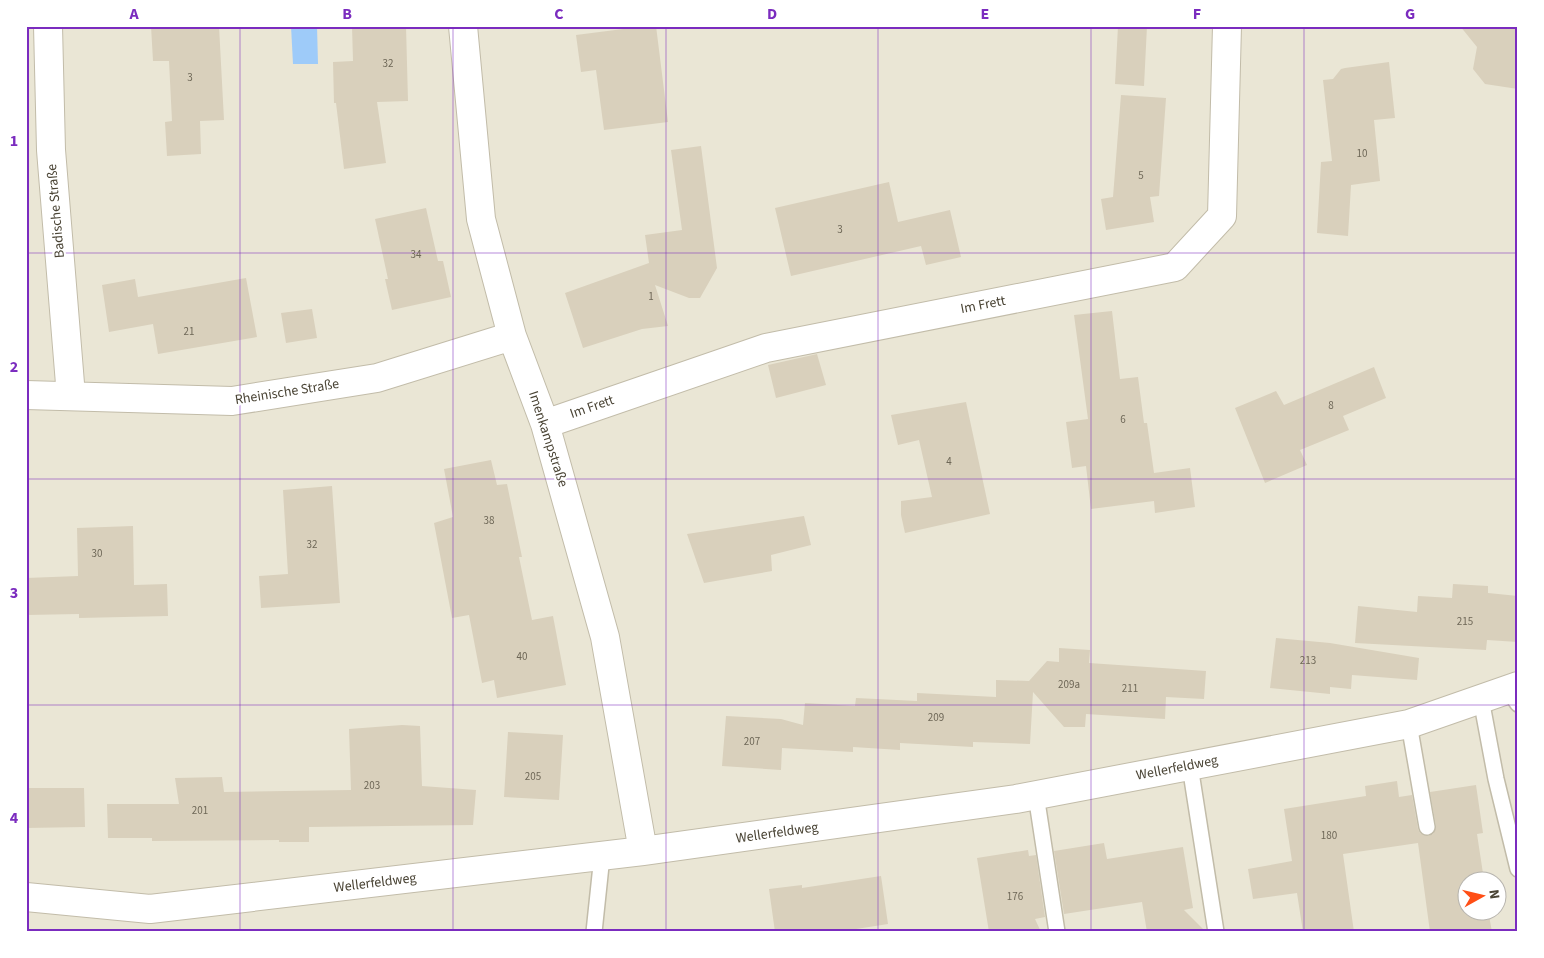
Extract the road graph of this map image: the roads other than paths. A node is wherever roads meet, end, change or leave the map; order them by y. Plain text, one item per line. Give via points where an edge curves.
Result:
1 (48, 26) edge
2 (463, 26) edge
3 (1227, 26) edge
4 (512, 336) junction
5 (26, 395) edge
6 (71, 396) junction
7 (545, 424) junction
8 (1514, 694) edge
9 (1481, 699) junction
10 (1409, 724) junction
11 (1190, 766) junction
12 (1036, 795) junction
13 (1427, 827) dead end
14 (643, 851) junction
15 (602, 856) junction
16 (1518, 869) edge
17 (26, 897) edge
18 (594, 932) edge
19 (1057, 932) edge
20 (1216, 932) edge

1 - 6 street, Badische Straße via 50,150
2 - 4 street, Imenkampstraße via 481,219
3 - 7 street, Im Frett via 1222,216 1175,267 766,348
4 - 6 street, Rheinische Straße via 377,378 232,401
4 - 7 street, Imenkampstraße
5 - 6 street, Rheinische Straße
7 - 14 street, Imenkampstraße via 605,637
8 - 9 street, Wellerfeldweg
9 - 10 street, Wellerfeldweg
9 - 16 lane via 1496,780
10 - 11 street, Wellerfeldweg
10 - 13 lane
11 - 12 street, Wellerfeldweg
11 - 20 lane
12 - 14 street, Wellerfeldweg
12 - 19 lane
14 - 15 street, Wellerfeldweg
15 - 17 street, Wellerfeldweg via 150,909
15 - 18 lane

